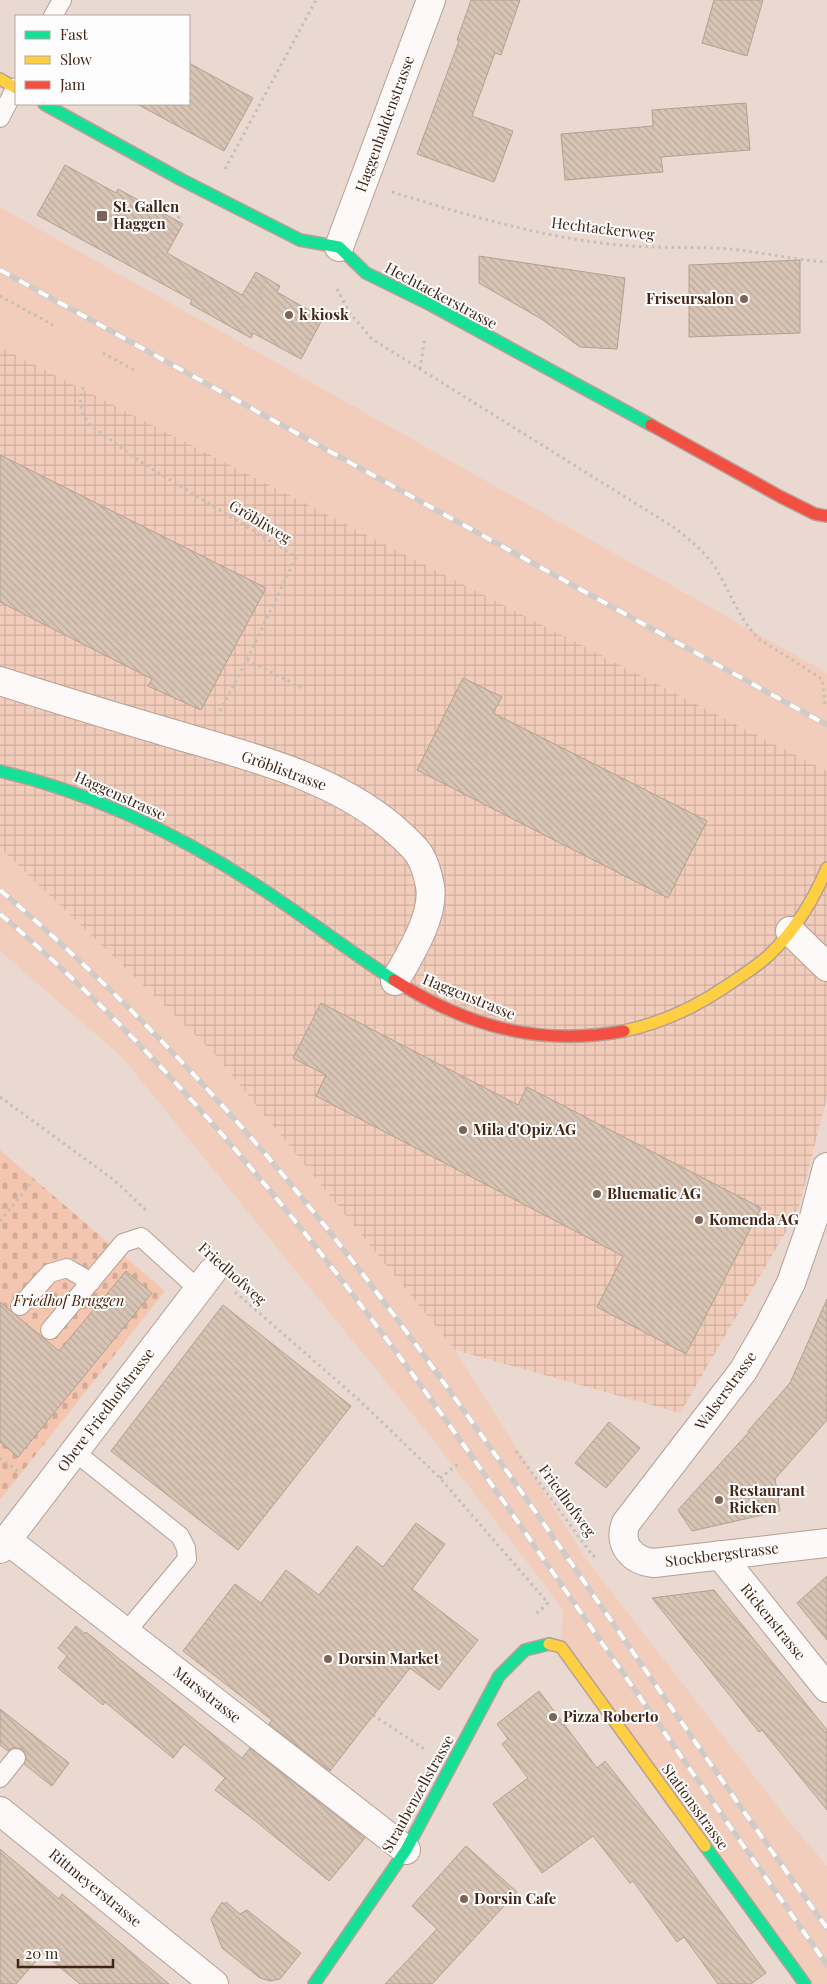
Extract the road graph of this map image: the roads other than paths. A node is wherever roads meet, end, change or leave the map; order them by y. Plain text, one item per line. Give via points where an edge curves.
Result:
1 (62, 0) edge
2 (431, 0) edge
3 (54, 15) edge
4 (0, 79) edge
5 (15, 87) edge
6 (15, 90) edge
7 (46, 105) edge
8 (0, 118) edge
9 (339, 247) junction
10 (827, 516) edge
11 (0, 681) edge
12 (0, 771) edge
13 (827, 868) edge
14 (790, 931) junction
15 (827, 967) edge
16 (395, 981) junction
17 (827, 1167) edge
18 (205, 1280) joint
19 (91, 1282) junction
20 (20, 1306) dead end
21 (50, 1330) dead end
22 (74, 1452) junction
23 (827, 1543) edge
24 (3, 1544) edge
25 (614, 1548) joint
26 (720, 1556) junction
27 (126, 1632) junction
28 (561, 1647) joint
29 (827, 1688) edge
30 (16, 1758) dead end
31 (0, 1778) edge
32 (0, 1811) edge
33 (406, 1850) junction
34 (214, 1984) edge
35 (314, 1984) edge
36 (805, 1984) edge

1 - 3 lane
2 - 9 street, Haggenhaldenstrasse
4 - 5 street
6 - 8 lane
7 - 9 street via 295,238
9 - 10 street, Hechtackerstrasse via 366,273 431,305 797,506
11 - 16 street, Gröblistrasse via 282,768 334,789 381,818 418,854 431,889 427,918
12 - 16 street, Haggenstrasse via 69,789 144,821 221,862
13 - 14 street, Haggenstrasse via 820,886
14 - 15 street
14 - 16 street, Haggenstrasse via 768,956 711,998 675,1015 614,1033 550,1036 513,1032 446,1007
17 - 25 street, Walserstrasse via 814,1216 790,1283 768,1328 743,1371 626,1523
18 - 19 lane via 141,1237 123,1243
18 - 22 street, Obere Friedhofstrasse
19 - 20 lane via 67,1268 50,1273
19 - 21 lane
22 - 24 street, Obere Friedhofstrasse
22 - 27 lane via 180,1536 186,1548 187,1558
23 - 26 street, Stockbergstrasse
24 - 27 street, Marsstrasse
25 - 26 street, Stockbergstrasse via 654,1563
26 - 29 street, Rickenstrasse
27 - 33 street, Marsstrasse
28 - 33 street, Straubenzellstrasse via 547,1644 525,1650 499,1676
28 - 36 street, Stationsstrasse
30 - 31 lane
32 - 34 street, Rittmeyerstrasse
33 - 35 street, Straubenzellstrasse

